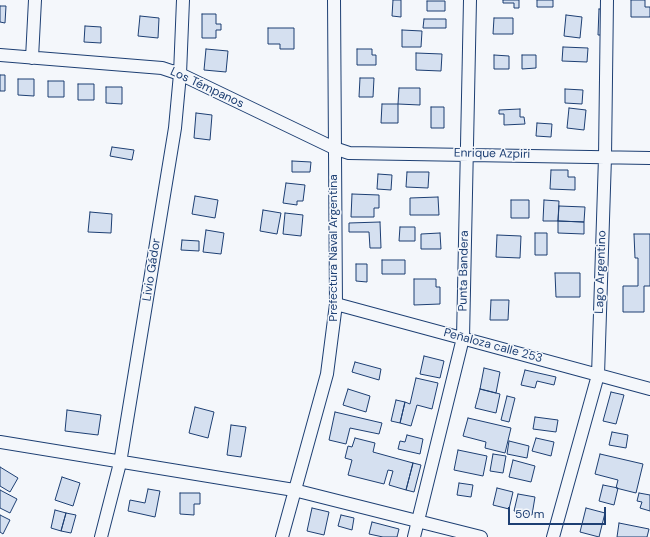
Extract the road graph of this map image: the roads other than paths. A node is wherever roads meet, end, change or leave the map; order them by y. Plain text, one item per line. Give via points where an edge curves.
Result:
1 (35, 0) edge
2 (183, 0) edge
3 (334, 0) edge
4 (470, 0) edge
5 (607, 0) edge
6 (0, 55) edge
7 (32, 58) junction
8 (180, 74) junction
9 (334, 148) junction
10 (467, 154) junction
11 (605, 157) junction
12 (650, 158) edge
13 (336, 304) junction
14 (462, 338) junction
15 (598, 375) junction
16 (650, 389) edge
17 (0, 442) edge
18 (120, 463) junction
19 (294, 490) junction
20 (418, 521) junction
21 (101, 537) edge
22 (282, 537) edge
23 (414, 537) edge
24 (481, 537) edge
25 (553, 537) edge

1 - 7 street
2 - 8 street, Livio Gádor
3 - 9 street, Prefectura Naval Argentina
4 - 10 street, Punta Bandera
5 - 11 street, Lago Argentino
6 - 7 street, Los Témpanos
7 - 8 street, Los Témpanos via 150,66
8 - 9 street, Los Témpanos
8 - 18 street, Livio Gádor via 175,128
9 - 10 street, Enrique Azpiri via 349,153
9 - 13 street, Prefectura Naval Argentina
10 - 11 street, Enrique Azpiri
10 - 14 street, Punta Bandera
11 - 12 street, Enrique Azpiri
11 - 15 street, Lago Argentino
13 - 14 street, Peñaloza calle 253
13 - 19 street, Prefectura Naval Argentina via 327,374
14 - 15 street, Peñaloza calle 253
14 - 20 street, Punta Bandera
15 - 16 street, Peñaloza calle 253
15 - 25 street, Lago Argentino
17 - 18 street
18 - 19 street
18 - 21 street, Livio Gádor
19 - 20 street
19 - 22 street, Prefectura Naval Argentina
20 - 23 street, Punta Bandera
20 - 24 street

